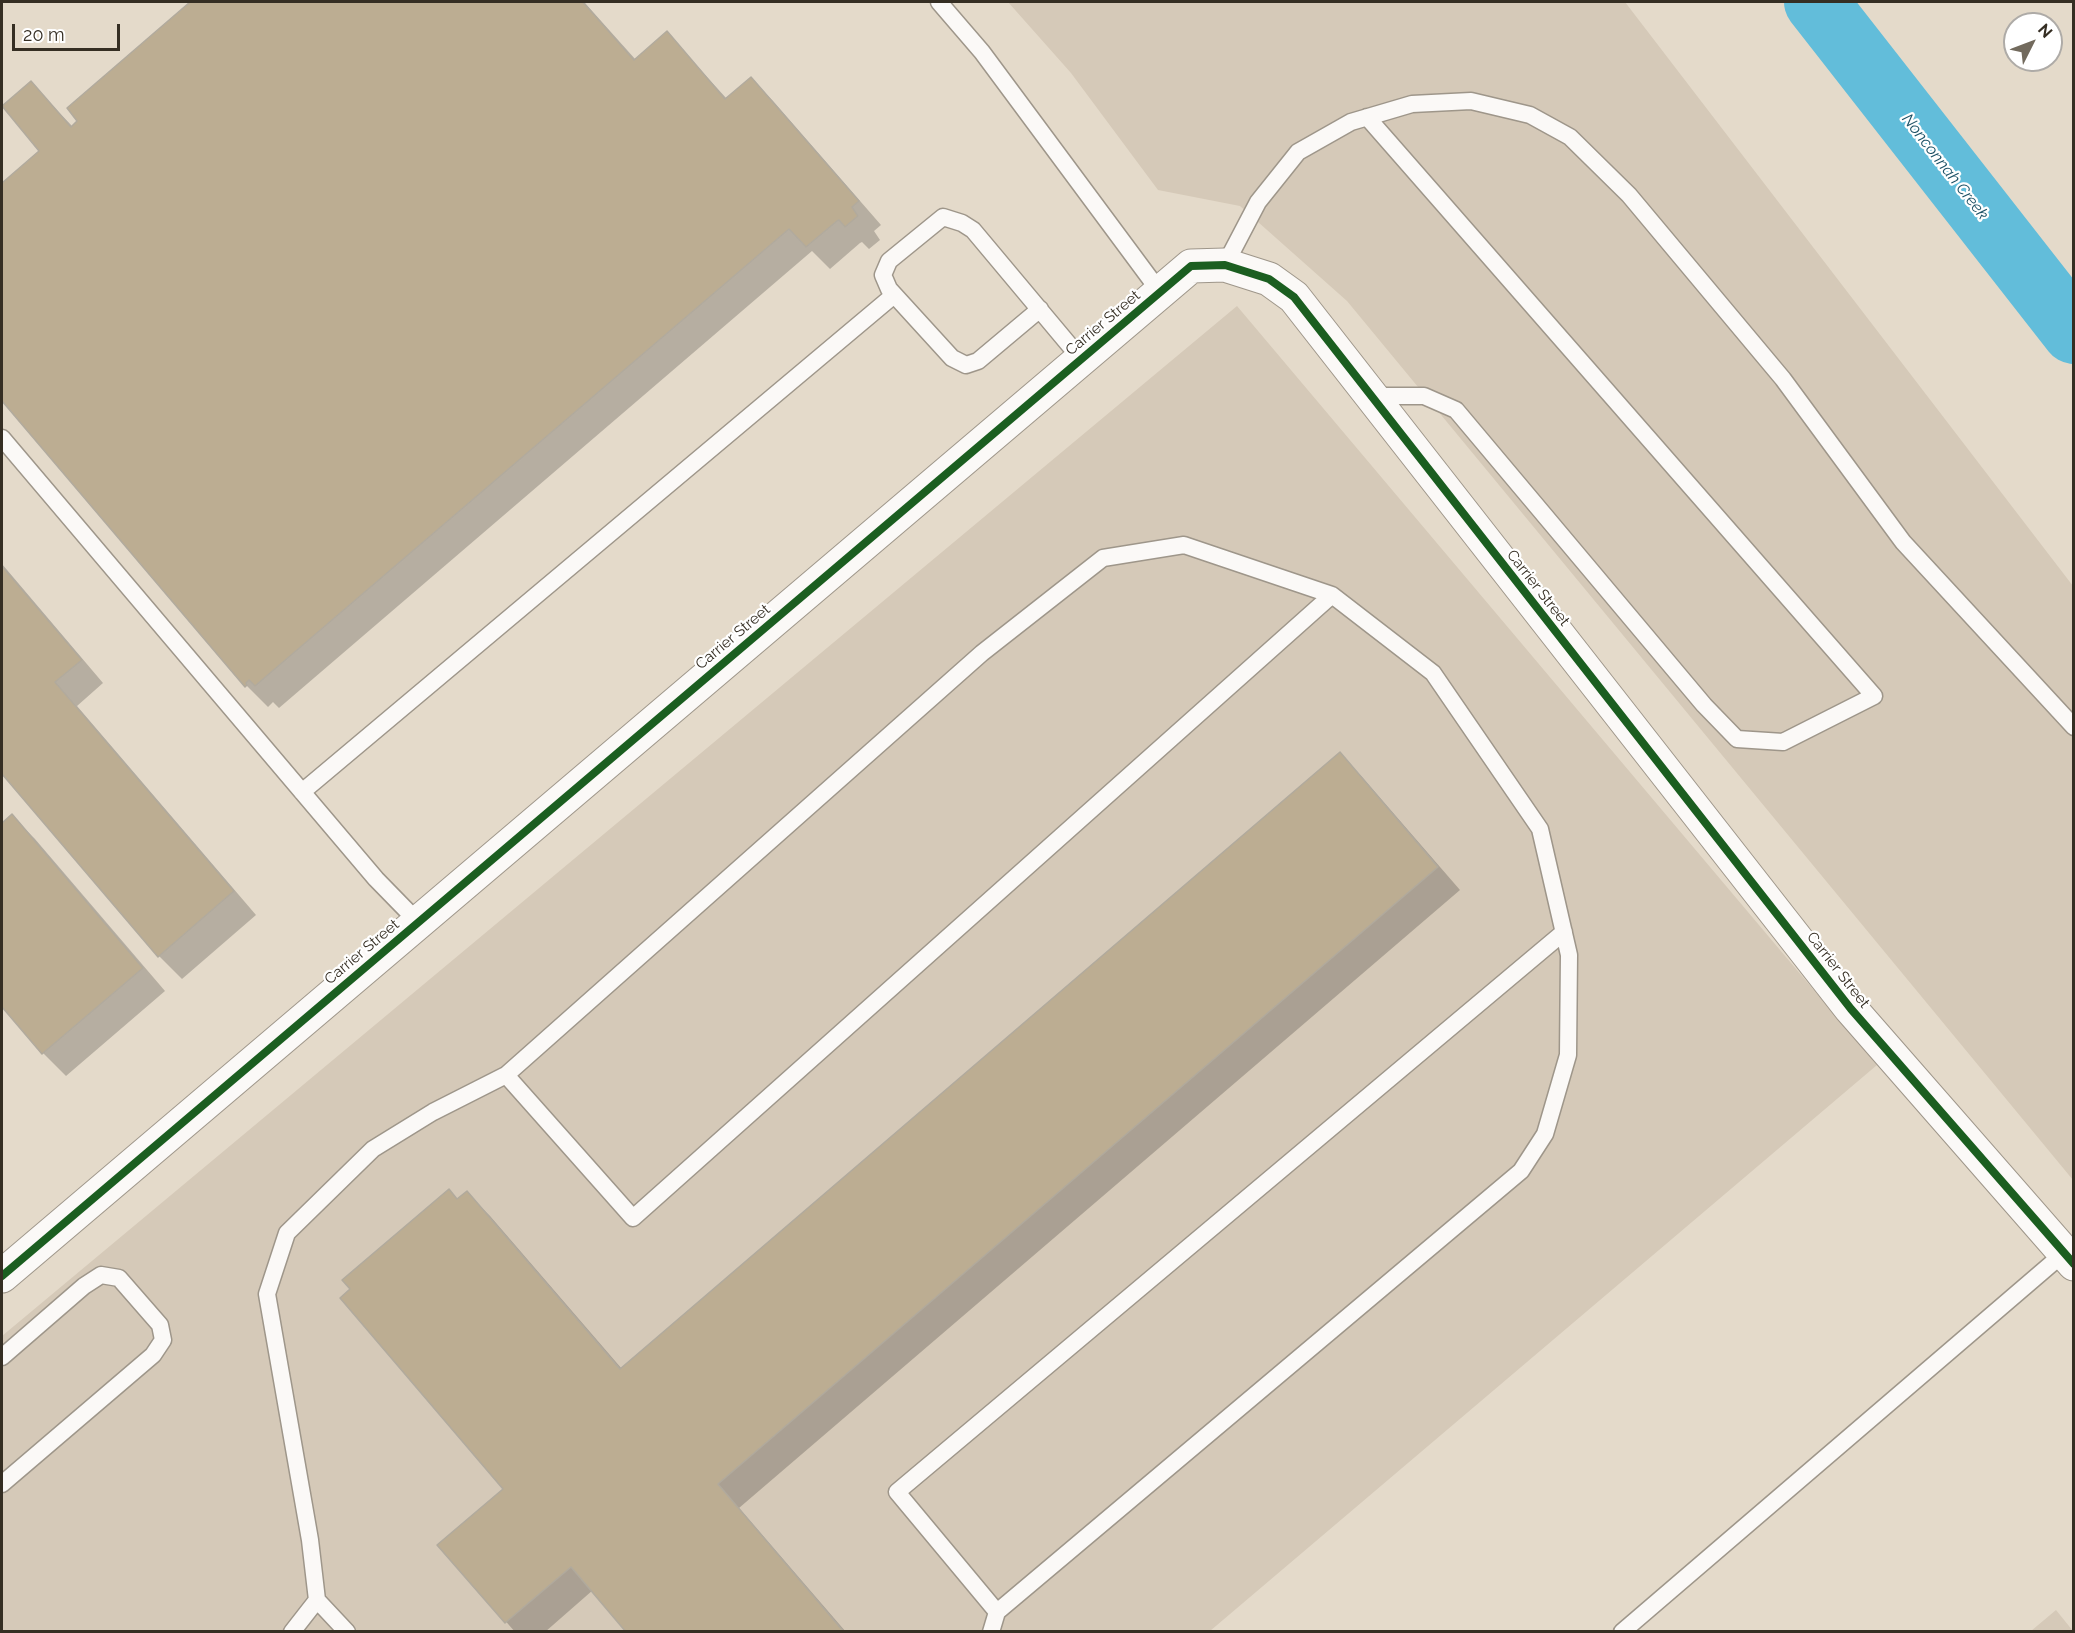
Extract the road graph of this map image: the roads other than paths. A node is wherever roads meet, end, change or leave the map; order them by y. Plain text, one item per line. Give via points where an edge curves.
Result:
1 (939, 2) edge
2 (1367, 117) junction
3 (1225, 265) junction
4 (1160, 292) junction
5 (894, 295) junction
6 (1040, 309) junction
7 (1081, 359) junction
8 (1372, 396) junction
9 (2, 438) edge
10 (1332, 596) junction
11 (2073, 727) edge
12 (302, 792) junction
13 (418, 922) junction
14 (1564, 932) junction
15 (506, 1075) junction
16 (2069, 1258) edge
17 (2, 1276) edge
18 (2, 1357) edge
19 (2, 1484) edge
20 (317, 1600) junction
21 (997, 1612) junction
22 (292, 1632) edge
23 (347, 1632) edge
24 (991, 1632) edge
25 (1622, 1632) edge

1 - 4 lane via 982,52
2 - 3 lane via 1298,152 1258,202
2 - 8 lane via 1874,696 1783,742 1737,739 1704,705 1456,410 1424,396
2 - 11 lane via 1412,104 1471,101 1530,115 1570,137 1629,195 1783,380 1903,542
3 - 4 street, Carrier Street via 1191,266
3 - 8 street, Carrier Street via 1269,279 1294,297
4 - 7 street, Carrier Street
5 - 6 lane via 952,358 966,364 978,360
5 - 6 lane via 884,275 889,261 943,216 973,230
5 - 12 lane
6 - 7 lane
7 - 13 street, Carrier Street
8 - 16 street, Carrier Street via 1851,1009
9 - 12 lane
10 - 14 lane via 1433,673 1540,829
10 - 15 lane via 1184,545 1103,558 982,653
10 - 15 lane via 633,1218
12 - 13 lane
13 - 17 street, Carrier Street
14 - 21 lane via 1569,955 1568,1055 1545,1134 1521,1172
14 - 21 lane via 897,1492
15 - 20 lane via 433,1112 373,1149 287,1233 267,1294
16 - 25 lane
18 - 19 lane via 101,1275 119,1278 160,1325 163,1341 153,1355
20 - 22 lane
20 - 23 lane
21 - 24 lane

